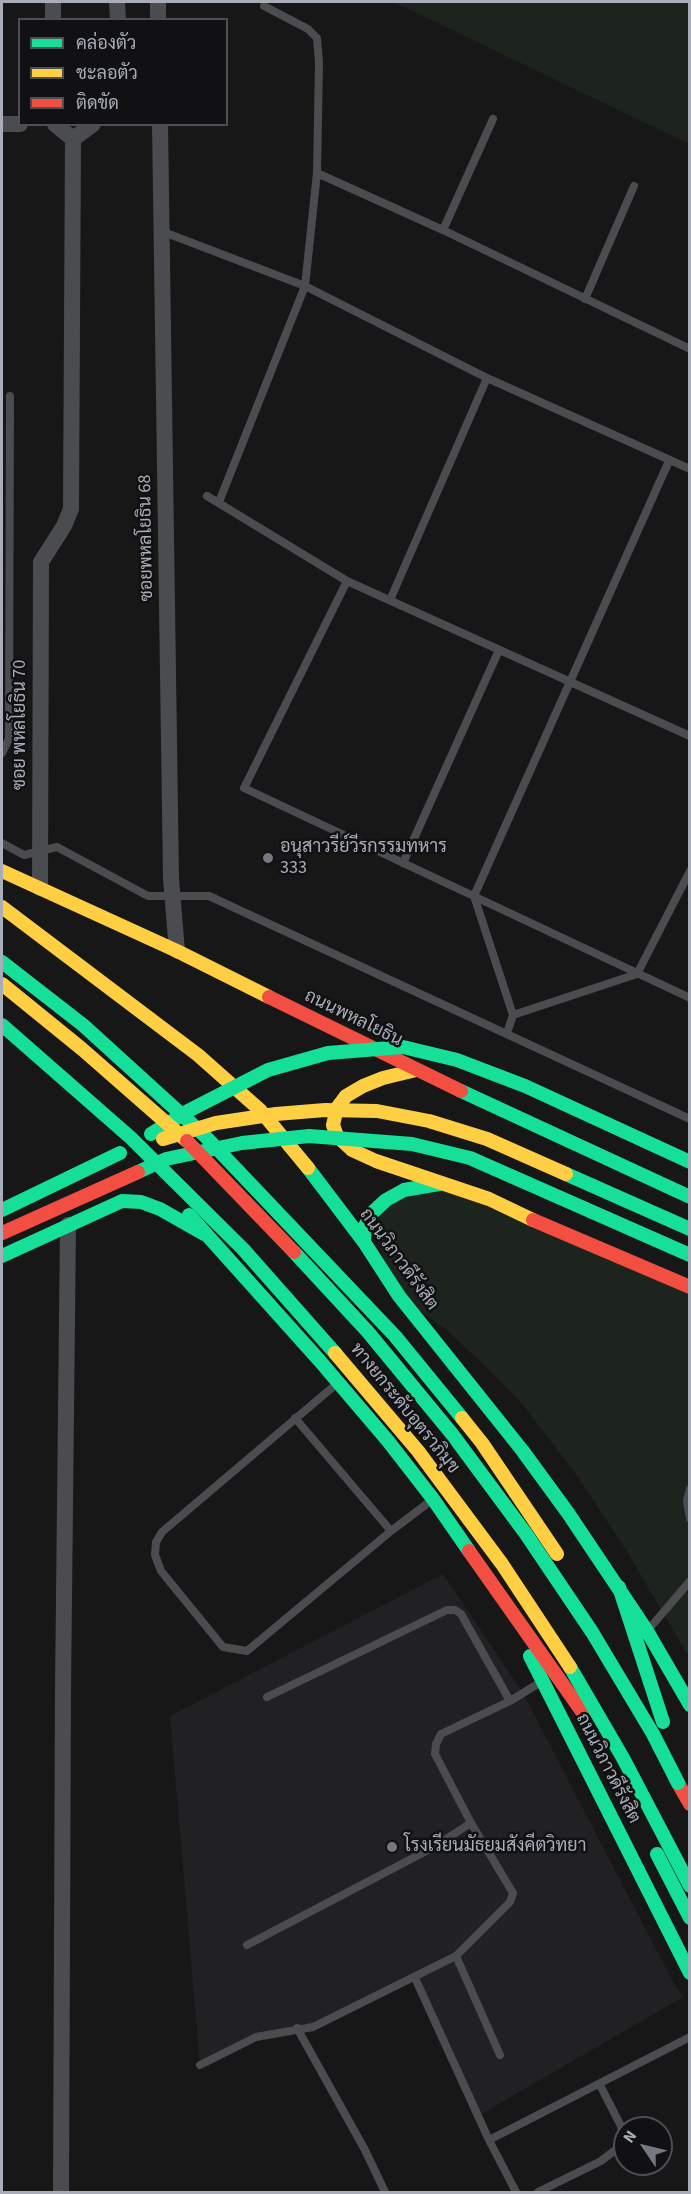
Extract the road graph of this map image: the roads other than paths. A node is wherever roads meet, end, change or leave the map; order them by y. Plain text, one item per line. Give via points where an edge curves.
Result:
1 (53, 2) edge
2 (117, 2) edge
3 (158, 2) edge
4 (264, 6) dead end
5 (53, 18) edge
6 (118, 18) edge
7 (158, 18) edge
8 (493, 119) dead end
9 (2, 124) edge
10 (18, 124) edge
11 (57, 126) edge
12 (90, 126) edge
13 (160, 126) edge
14 (73, 139) junction
15 (317, 173) junction
16 (634, 186) dead end
17 (443, 230) junction
18 (161, 231) junction
19 (305, 286) junction
20 (585, 299) junction
21 (690, 349) edge
22 (487, 378) junction
23 (10, 396) dead end
24 (669, 461) junction
25 (690, 469) edge
26 (207, 496) dead end
27 (219, 502) junction
28 (347, 581) junction
29 (390, 600) junction
30 (499, 650) junction
31 (570, 682) junction
32 (690, 736) edge
33 (2, 753) edge
34 (2, 843) edge
35 (39, 851) junction
36 (403, 863) junction
37 (2, 871) edge
38 (690, 871) edge
39 (39, 888) junction
40 (474, 896) junction
41 (173, 897) junction
42 (2, 906) edge
43 (177, 951) junction
44 (2, 962) edge
45 (637, 974) junction
46 (2, 984) edge
47 (690, 998) edge
48 (513, 1015) junction
49 (2, 1024) edge
50 (507, 1033) junction
51 (10, 1051) dead end
52 (416, 1070) junction
53 (690, 1119) edge
54 (120, 1153) junction
55 (690, 1162) edge
56 (445, 1184) junction
57 (690, 1197) edge
58 (2, 1210) edge
59 (68, 1225) junction
60 (690, 1229) edge
61 (2, 1233) edge
62 (212, 1238) junction
63 (364, 1242) junction
64 (2, 1256) edge
65 (690, 1256) edge
66 (690, 1287) edge
67 (338, 1382) junction
68 (295, 1418) junction
69 (690, 1489) edge
70 (433, 1499) junction
71 (690, 1518) edge
72 (391, 1531) junction
73 (492, 1581) junction
74 (690, 1581) edge
75 (619, 1587) junction
76 (647, 1631) junction
77 (543, 1681) junction
78 (267, 1697) dead end
79 (510, 1701) junction
80 (690, 1705) edge
81 (667, 1731) junction
82 (690, 1777) edge
83 (626, 1794) dead end
84 (690, 1804) edge
85 (471, 1823) junction
86 (652, 1845) dead end
87 (690, 1886) edge
88 (690, 1918) edge
89 (247, 1945) dead end
90 (456, 1956) junction
91 (690, 1973) edge
92 (415, 1978) junction
93 (297, 2028) junction
94 (690, 2037) edge
95 (500, 2055) dead end
96 (200, 2065) dead end
97 (600, 2085) junction
98 (489, 2140) junction
99 (61, 2193) edge
100 (385, 2193) edge
101 (516, 2193) edge
102 (538, 2193) edge

1 - 5 street
2 - 6 street
3 - 7 street
4 - 15 lane via 308,29 317,38
8 - 17 lane
9 - 10 street
11 - 14 street
12 - 14 street
13 - 18 street, ซอยพหลโยธิน 68
14 - 35 street, ซอย พหลโยธิน 70 via 71,509 41,562
15 - 17 lane
15 - 19 lane
16 - 20 lane
17 - 20 lane
18 - 19 lane
18 - 41 street, ซอยพหลโยธิน 68
19 - 22 lane
19 - 27 lane
20 - 21 lane
22 - 24 lane
22 - 29 lane
23 - 33 lane via 9,739
24 - 25 lane
24 - 31 lane
26 - 27 lane
27 - 28 lane
28 - 29 lane
28 - 36 lane via 244,788
29 - 30 lane
30 - 31 lane
30 - 36 lane
31 - 32 lane
31 - 40 lane
34 - 35 lane via 24,855
35 - 39 street, ซอย พหลโยธิน 70
35 - 41 lane via 57,847 148,896
36 - 40 lane
37 - 39 main road, ถนนพหลโยธิน
38 - 45 lane
39 - 43 main road, ถนนพหลโยธิน
40 - 45 lane
40 - 48 lane
41 - 43 street, ซอยพหลโยธิน 68
41 - 50 lane via 209,896
42 - 63 main road, ถนนวิภาวดีรังสิต via 198,1055 260,1110
43 - 52 main road, ถนนพหลโยธิน
44 - 81 main road via 83,1025 204,1135 396,1336 482,1443 571,1576
45 - 47 lane
45 - 48 lane
46 - 84 main road, ทางยกระดับอุตราภิมุข, bridge via 188,1142 368,1332 452,1434 526,1534 610,1663
48 - 50 lane
49 - 87 main road, ทางยกระดับอุตราภิมุข, bridge via 131,1138 243,1249 418,1451 502,1564 569,1665
50 - 53 lane
51 - 62 main road, ถนนวิภาวดีรังสิต via 134,1158
52 - 56 main road via 383,1078 346,1096 333,1125 337,1136 352,1150
52 - 57 main road, ถนนพหลโยธิน
54 - 55 main road, bridge via 188,1111 268,1070 328,1053 403,1047 457,1060 525,1086
54 - 58 main road
54 - 60 main road, bridge via 216,1123 266,1115 325,1110 377,1112 429,1121 487,1139
56 - 63 main road via 404,1190 386,1200 365,1227
56 - 66 main road via 489,1199
59 - 62 main road via 122,1201 141,1202
59 - 64 main road
59 - 99 street
61 - 65 main road, bridge via 166,1159 242,1143 309,1136 412,1144 470,1158
62 - 67 main road, ถนนวิภาวดีรังสิต
63 - 75 main road, ถนนวิภาวดีรังสิต via 399,1296 522,1450
67 - 68 lane
67 - 70 main road, ถนนวิภาวดีรังสิต
68 - 72 lane
68 - 72 lane via 162,1532 156,1542 155,1555 161,1571 223,1647 247,1651
69 - 71 lane
70 - 72 lane
70 - 73 main road, ถนนวิภาวดีรังสิต
73 - 77 main road, ถนนวิภาวดีรังสิต
73 - 83 main road, ถนนวิภาวดีรังสิต via 589,1721
74 - 76 lane
75 - 76 main road, ถนนวิภาวดีรังสิต
75 - 81 main road
76 - 80 main road, ถนนวิภาวดีรังสิต
77 - 79 lane
77 - 91 main road, ถนนวิภาวดีรังสิต
78 - 79 lane via 447,1610 455,1610 461,1614
79 - 85 lane via 441,1734 436,1744 435,1754
81 - 82 main road
85 - 89 lane via 432,1848
85 - 90 lane via 513,1893 510,1902
86 - 88 main road
90 - 92 lane
90 - 95 lane
92 - 93 lane via 313,2026
92 - 98 lane
93 - 96 lane via 256,2037
93 - 100 lane
94 - 97 lane
97 - 98 lane
97 - 102 lane via 621,2126 623,2138 618,2148
98 - 101 lane

